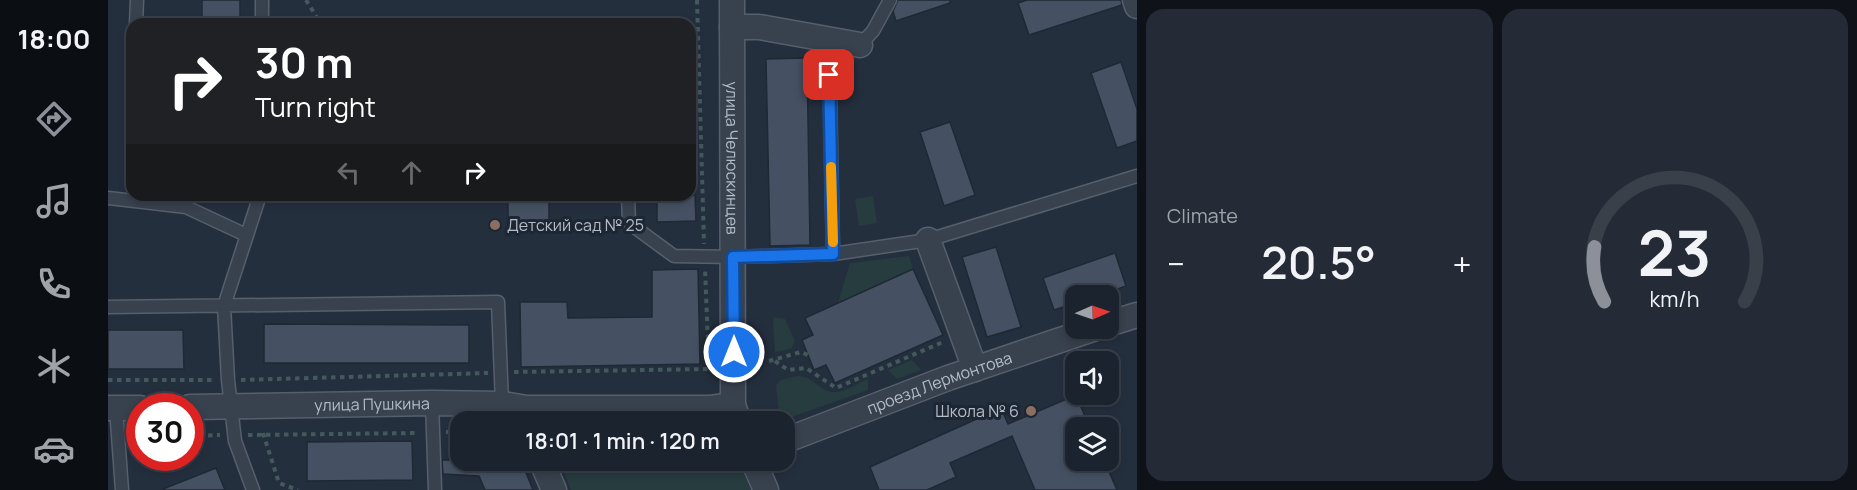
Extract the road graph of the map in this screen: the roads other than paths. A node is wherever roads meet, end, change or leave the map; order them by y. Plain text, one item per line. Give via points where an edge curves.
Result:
1 (137, 0) edge
2 (262, 0) edge
3 (732, 0) edge
4 (890, 0) edge
5 (1135, 0) edge
6 (1137, 6) edge
7 (136, 18) edge
8 (262, 18) edge
9 (732, 27) junction
10 (829, 39) junction
11 (860, 45) joint
12 (1137, 176) edge
13 (126, 197) edge
14 (108, 198) edge
15 (154, 201) edge
16 (258, 201) edge
17 (628, 201) edge
18 (246, 235) junction
19 (928, 240) junction
20 (833, 254) junction
21 (733, 257) junction
22 (224, 306) junction
23 (108, 307) edge
24 (1137, 315) edge
25 (1119, 321) edge
26 (1065, 339) edge
27 (975, 369) junction
28 (432, 403) junction
29 (502, 404) junction
30 (204, 407) edge
31 (242, 407) junction
32 (121, 408) edge
33 (518, 411) edge
34 (632, 411) edge
35 (726, 411) edge
36 (736, 411) edge
37 (118, 437) junction
38 (795, 437) edge
39 (108, 448) edge
40 (546, 471) edge
41 (758, 471) edge
42 (122, 490) edge
43 (253, 490) edge
44 (435, 490) edge
45 (554, 490) edge
46 (766, 490) edge

1 - 7 lane
2 - 8 lane
3 - 9 street, улица Челюскинцев
4 - 11 lane via 873,31
5 - 6 street
9 - 10 street via 759,27
9 - 21 street, улица Челюскинцев
10 - 11 street
10 - 20 lane
12 - 19 lane
13 - 14 lane
15 - 18 lane via 186,207
16 - 18 lane
17 - 21 lane via 628,223 674,256
18 - 22 lane
19 - 20 lane
19 - 27 street
20 - 21 lane
21 - 36 street, улица Челюскинцев
22 - 23 lane
22 - 29 lane via 498,302
22 - 31 lane via 228,380
24 - 25 street
26 - 27 street, проезд Лермонтова
27 - 38 street, проезд Лермонтова
28 - 29 street, улица Пушкина
28 - 31 street, улица Пушкина
28 - 44 lane
29 - 33 street, улица Пушкина
30 - 31 street, улица Пушкина
31 - 43 lane via 235,435
32 - 37 lane
34 - 35 street, улица Пушкина
37 - 39 lane
37 - 42 lane
40 - 45 street
41 - 46 street

